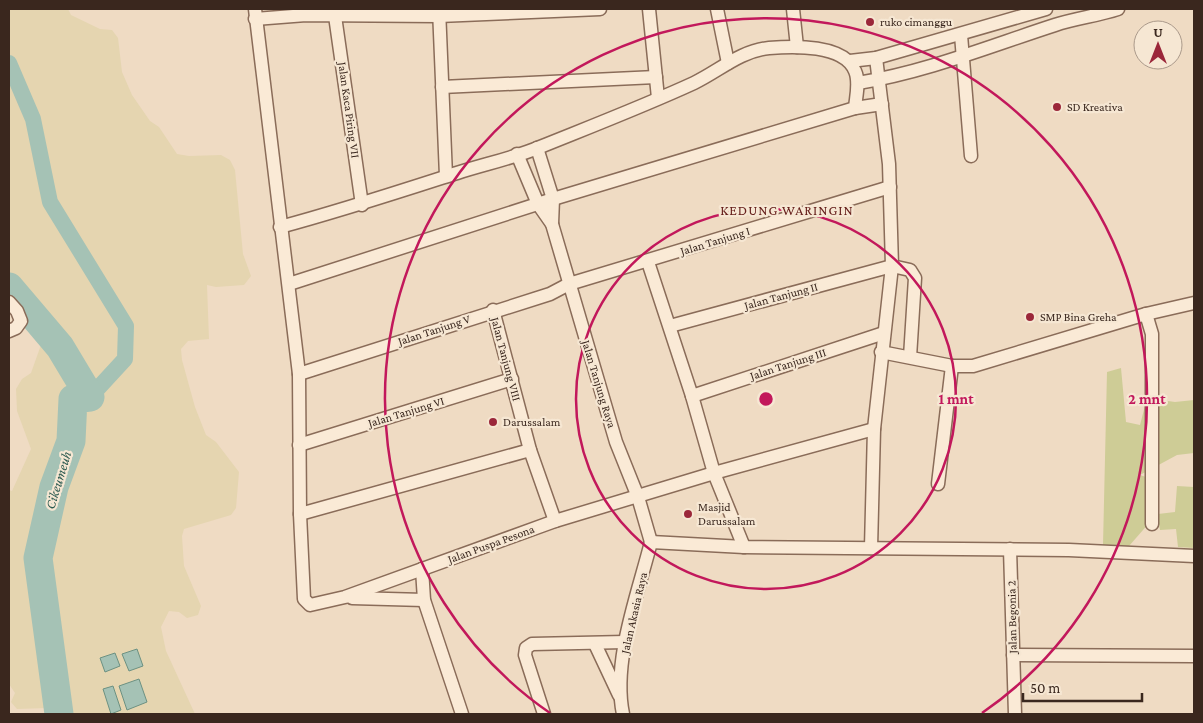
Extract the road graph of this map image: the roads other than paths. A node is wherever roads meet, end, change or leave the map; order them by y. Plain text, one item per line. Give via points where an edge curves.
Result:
1 (600, 9) edge
2 (649, 9) edge
3 (717, 9) edge
4 (793, 9) edge
5 (1046, 9) edge
6 (1052, 9) edge
7 (1118, 9) edge
8 (439, 13) edge
9 (255, 14) edge
10 (336, 16) junction
11 (1057, 24) junction
12 (961, 35) junction
13 (797, 47) junction
14 (963, 57) junction
15 (876, 58) junction
16 (850, 61) junction
17 (728, 62) junction
18 (656, 77) junction
19 (880, 79) junction
20 (858, 82) junction
21 (442, 87) junction
22 (658, 98) junction
23 (882, 104) junction
24 (855, 108) junction
25 (537, 148) junction
26 (517, 154) junction
27 (971, 156) dead end
28 (446, 176) junction
29 (890, 187) junction
30 (553, 199) junction
31 (538, 204) junction
32 (362, 205) junction
33 (552, 224) junction
34 (280, 227) junction
35 (648, 262) junction
36 (892, 266) junction
37 (289, 284) junction
38 (569, 284) junction
39 (9, 302) edge
40 (1194, 303) edge
41 (493, 310) junction
42 (1146, 314) junction
43 (670, 326) junction
44 (9, 332) edge
45 (884, 333) junction
46 (882, 352) junction
47 (910, 357) junction
48 (952, 366) junction
49 (299, 374) junction
50 (512, 379) junction
51 (692, 396) junction
52 (874, 429) junction
53 (299, 445) junction
54 (530, 450) junction
55 (714, 473) junction
56 (938, 484) dead end
57 (638, 497) junction
58 (300, 514) junction
59 (554, 521) junction
60 (1152, 524) dead end
61 (651, 542) junction
62 (744, 547) junction
63 (871, 548) junction
64 (1010, 549) junction
65 (1194, 556) edge
66 (422, 569) junction
67 (346, 598) junction
68 (424, 600) junction
69 (625, 642) junction
70 (595, 644) junction
71 (1013, 655) junction
72 (1194, 656) edge
73 (619, 695) junction
74 (462, 714) edge
75 (544, 714) edge
76 (623, 714) edge
77 (1015, 714) edge

1 - 8 street
2 - 18 street
3 - 17 street
4 - 13 street
5 - 12 street
6 - 11 street
7 - 11 street
8 - 10 street
8 - 21 street
9 - 10 street
9 - 34 street
10 - 32 street, Jalan Kaca Piring VII
11 - 14 street
12 - 14 street
12 - 15 street
13 - 16 street via 820,48
13 - 17 street via 755,51
14 - 19 street
14 - 27 street
15 - 16 street
15 - 19 street
16 - 20 street
17 - 22 street via 696,82
18 - 21 street
18 - 22 street
19 - 20 street
19 - 23 street
20 - 24 street
21 - 28 street
22 - 25 street
23 - 24 street
23 - 29 street
24 - 30 street
25 - 26 street
25 - 30 street, Jalan Tanjung Raya
26 - 28 street
26 - 31 street, Jalan Tanjung Raya
28 - 32 street
29 - 35 street, Jalan Tanjung I
29 - 36 street
30 - 31 street
30 - 33 street, Jalan Tanjung Raya
31 - 33 street, Jalan Tanjung Raya
31 - 37 street
32 - 34 street
33 - 38 street, Jalan Tanjung Raya
34 - 37 street
35 - 38 street, Jalan Tanjung I
35 - 43 street
36 - 43 street, Jalan Tanjung II
36 - 45 street
36 - 47 street via 908,269 915,278
37 - 49 street
38 - 41 street, Jalan Tanjung V via 550,294
38 - 57 street, Jalan Tanjung Raya via 616,442
39 - 44 street via 21,321
40 - 42 street
41 - 49 street, Jalan Tanjung V
41 - 50 street, Jalan Tanjung VIII
42 - 48 street via 973,366
42 - 60 street via 1152,334
43 - 51 street
45 - 46 street
45 - 51 street, Jalan Tanjung III
46 - 47 street
46 - 52 street
47 - 48 street
48 - 56 street
49 - 53 street
50 - 53 street, Jalan Tanjung VI
50 - 54 street, Jalan Tanjung VIII
51 - 55 street
52 - 55 street, Jalan Puspa Pesona
52 - 63 street
53 - 58 street
54 - 58 street
54 - 59 street, Jalan Tanjung VIII
55 - 57 street, Jalan Puspa Pesona
55 - 62 street
57 - 59 street, Jalan Puspa Pesona
57 - 61 street, Jalan Tanjung Raya
58 - 67 street, Jalan Puspa Pesona via 304,598 310,605
59 - 66 street, Jalan Puspa Pesona
61 - 62 street
61 - 69 street, Jalan Akasia Raya
62 - 63 street
63 - 64 street
64 - 65 street
64 - 71 street, Jalan Begonia 2
66 - 67 street, Jalan Puspa Pesona
66 - 68 street
67 - 68 street, Jalan Puspa Pesona
68 - 74 street
69 - 70 street
69 - 73 street, Jalan Akasia Raya
70 - 73 street
70 - 75 street via 532,644 526,648 525,655
71 - 72 street
71 - 77 street, Jalan Begonia 2
73 - 76 street, Jalan Akasia Raya

